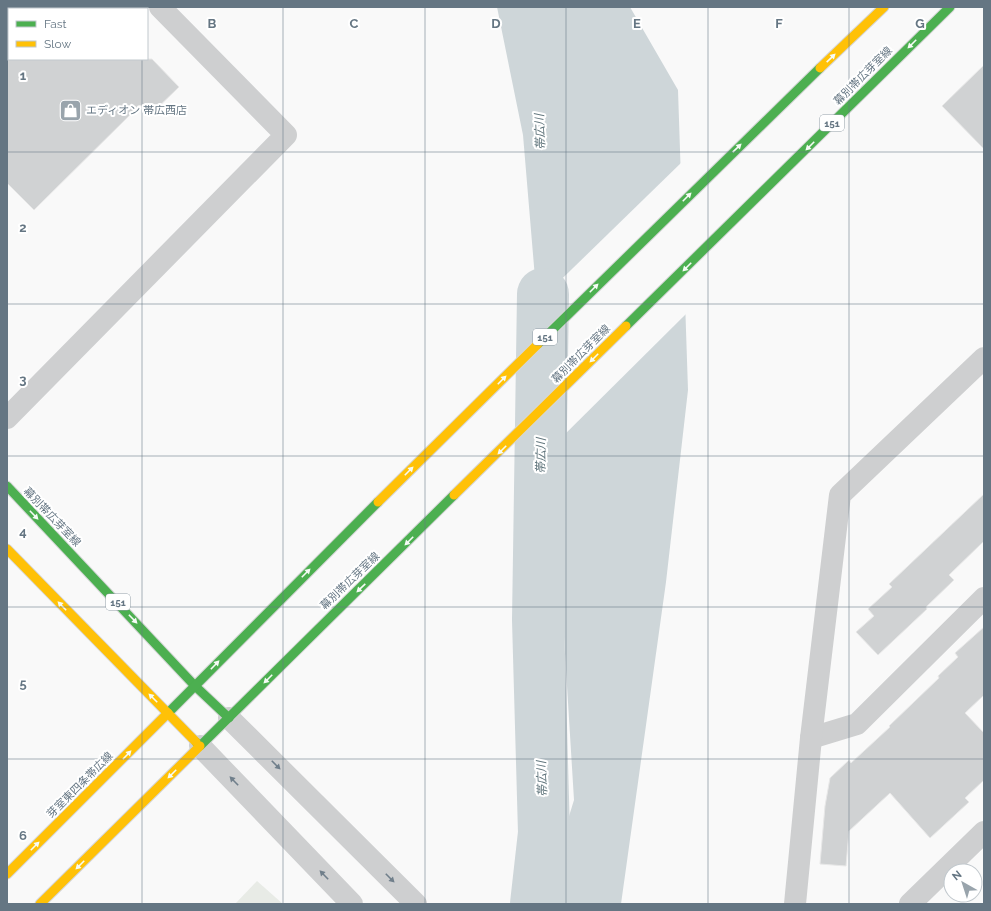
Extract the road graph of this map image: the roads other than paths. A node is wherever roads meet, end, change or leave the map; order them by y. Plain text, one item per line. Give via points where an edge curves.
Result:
1 (160, 7) edge
2 (884, 7) edge
3 (950, 7) edge
4 (984, 358) edge
5 (7, 418) edge
6 (7, 486) edge
7 (7, 549) edge
8 (984, 598) edge
9 (195, 686) junction
10 (168, 713) junction
11 (229, 718) junction
12 (811, 738) junction
13 (200, 746) junction
14 (984, 832) edge
15 (7, 874) edge
16 (40, 904) edge
17 (351, 904) edge
18 (416, 904) edge
19 (795, 904) edge
20 (910, 904) edge

1 - 5 street via 286,135
9 -> 2 main road, 151 via 709,175
3 -> 11 main road, 幕別帯広芽室線 / 151
4 - 12 street via 840,495
6 -> 9 main road, 幕別帯広芽室線 / 151
10 -> 7 main road
8 - 12 street via 856,724
9 - 10 main road, 151
9 - 11 main road, 幕別帯広芽室線 / 151
10 - 13 main road
15 -> 10 main road, 芽室東四条帯広線
11 - 13 main road, 幕別帯広芽室線 / 151
11 -> 18 street
12 - 19 street
13 -> 16 main road
17 -> 13 street
14 - 20 street

